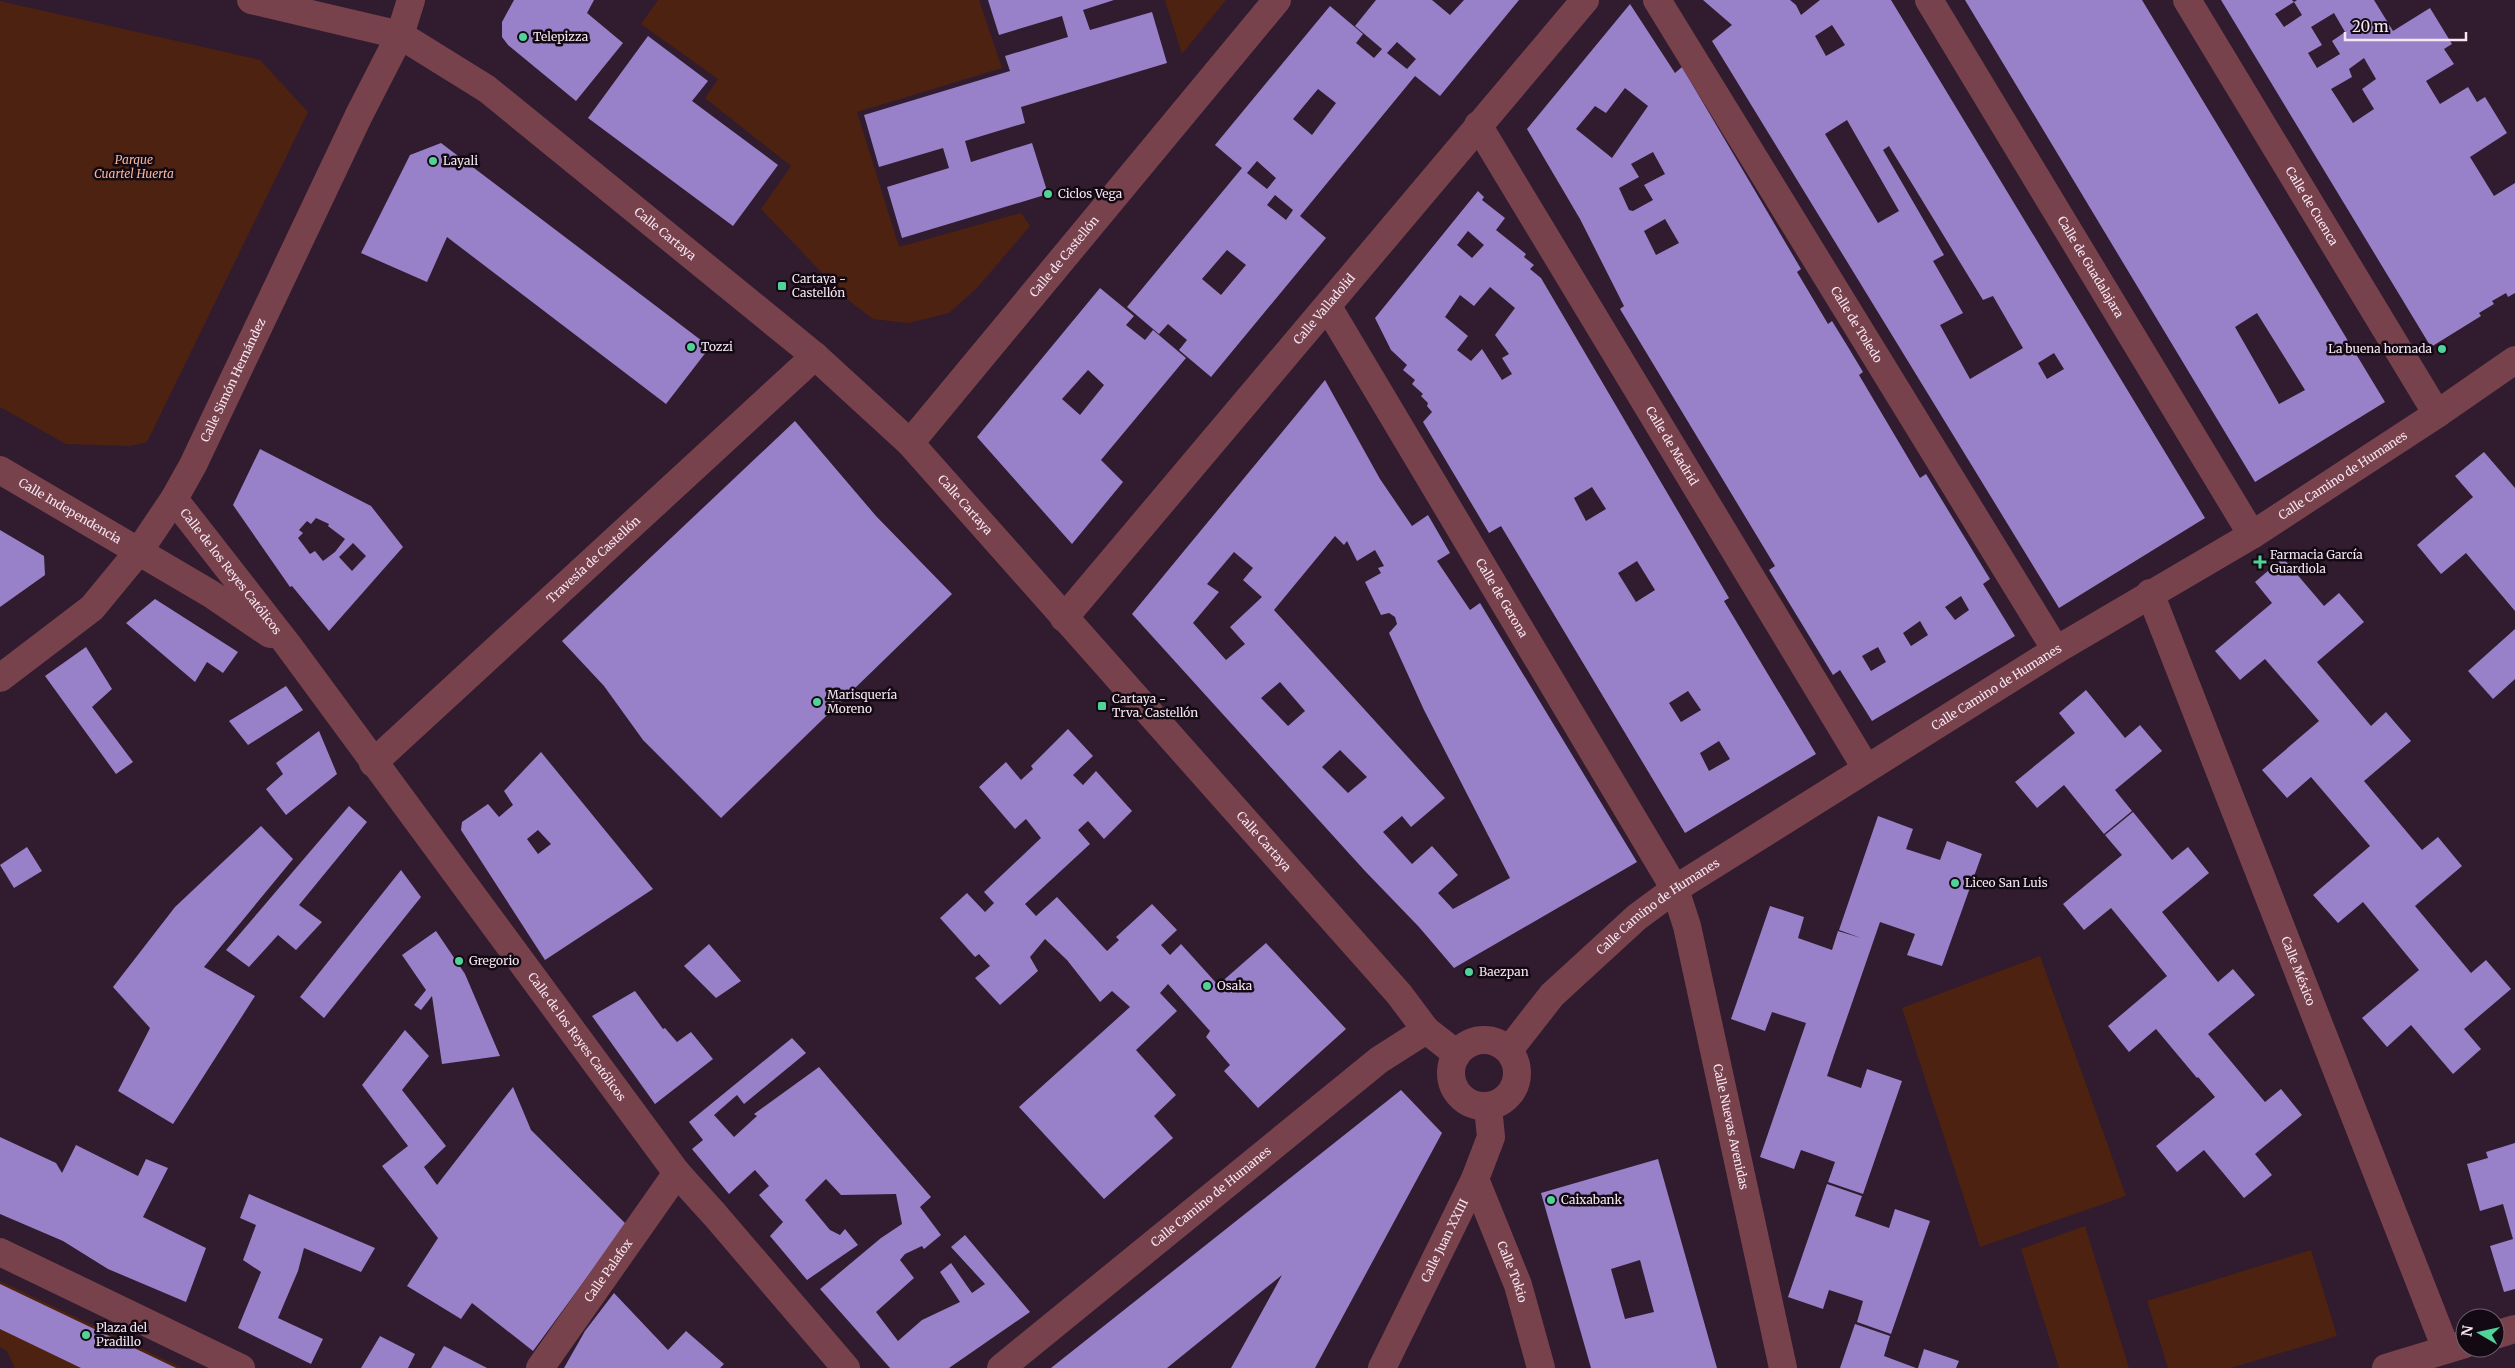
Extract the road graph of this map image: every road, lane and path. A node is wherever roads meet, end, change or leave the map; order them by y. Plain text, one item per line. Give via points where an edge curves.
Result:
1 (251, 0) edge
2 (411, 0) edge
3 (431, 0) edge
4 (1277, 0) edge
5 (1585, 0) edge
6 (1657, 0) edge
7 (1929, 0) edge
8 (2187, 0) edge
9 (400, 34) junction
10 (1478, 125) junction
11 (1328, 307) junction
12 (815, 356) junction
13 (2515, 360) edge
14 (2437, 414) junction
15 (910, 443) junction
16 (0, 470) edge
17 (174, 499) junction
18 (2252, 535) junction
19 (140, 551) junction
20 (2150, 593) junction
21 (1064, 618) junction
22 (288, 645) junction
23 (2056, 650) junction
24 (0, 678) edge
25 (373, 763) junction
26 (1866, 768) junction
27 (1675, 889) junction
28 (1426, 1030) junction
29 (1509, 1050) junction
30 (1457, 1054) junction
31 (1488, 1107) junction
32 (677, 1173) junction
33 (1475, 1179) junction
34 (0, 1252) edge
35 (2455, 1347) edge
36 (241, 1368) edge
37 (540, 1368) edge
38 (846, 1368) edge
39 (1001, 1368) edge
40 (1382, 1368) edge
41 (1541, 1368) edge
42 (1783, 1368) edge
43 (2386, 1368) edge

1 - 9 street, Calle Cartaya
2 - 9 street, Calle Simón Hernández
3 - 9 street, Calle Simón Hernández
4 - 15 street, Calle de Castellón
5 - 10 street, Calle Valladolid
6 - 23 street, Calle de Toledo
7 - 18 street, Calle de Guadalajara
8 - 14 street, Calle de Cuenca
9 - 12 street, Calle Cartaya via 487,89
9 - 17 street, Calle Simón Hernández
10 - 11 street, Calle Valladolid
10 - 26 street, Calle de Madrid
11 - 21 street, Calle Valladolid
11 - 27 street, Calle de Gerona
12 - 15 street, Calle Cartaya
12 - 25 street, Travesía de Castellón
13 - 14 street, Calle Camino de Humanes
14 - 18 street, Calle Camino de Humanes
15 - 21 street, Calle Cartaya
16 - 19 street, Calle Independencia
17 - 19 street, Calle Simón Hernández
17 - 22 street, Calle de los Reyes Católicos
18 - 20 street, Calle Camino de Humanes
19 - 22 street, Calle de los Reyes Católicos
19 - 24 street, Calle Simón Hernández via 92,608
20 - 23 street, Calle Camino de Humanes
20 - 35 street, Calle México
21 - 28 street, Calle Cartaya via 1398,994
22 - 25 street, Calle de los Reyes Católicos
23 - 26 street, Calle Camino de Humanes
25 - 32 street, Calle de los Reyes Católicos
26 - 27 street, Calle Camino de Humanes
27 - 29 street, Calle Camino de Humanes via 1552,995
27 - 42 street, Calle Nuevas Avenidas via 1687,926
28 - 30 street, Calle Cartaya
28 - 39 street, Calle Camino de Humanes via 1379,1060
29 - 30 street via 1496,1042 1482,1040 1468,1044
29 - 31 street via 1516,1062 1518,1077 1513,1092 1502,1102
30 - 31 street via 1451,1078 1455,1090 1475,1106
31 - 33 street, Calle Juan XXIII via 1491,1137
32 - 37 street, Calle Palafox
32 - 38 street, Calle de los Reyes Católicos
33 - 40 street, Calle Juan XXIII
33 - 41 street, Calle Tokio via 1518,1285
34 - 36 street
35 - 43 street

